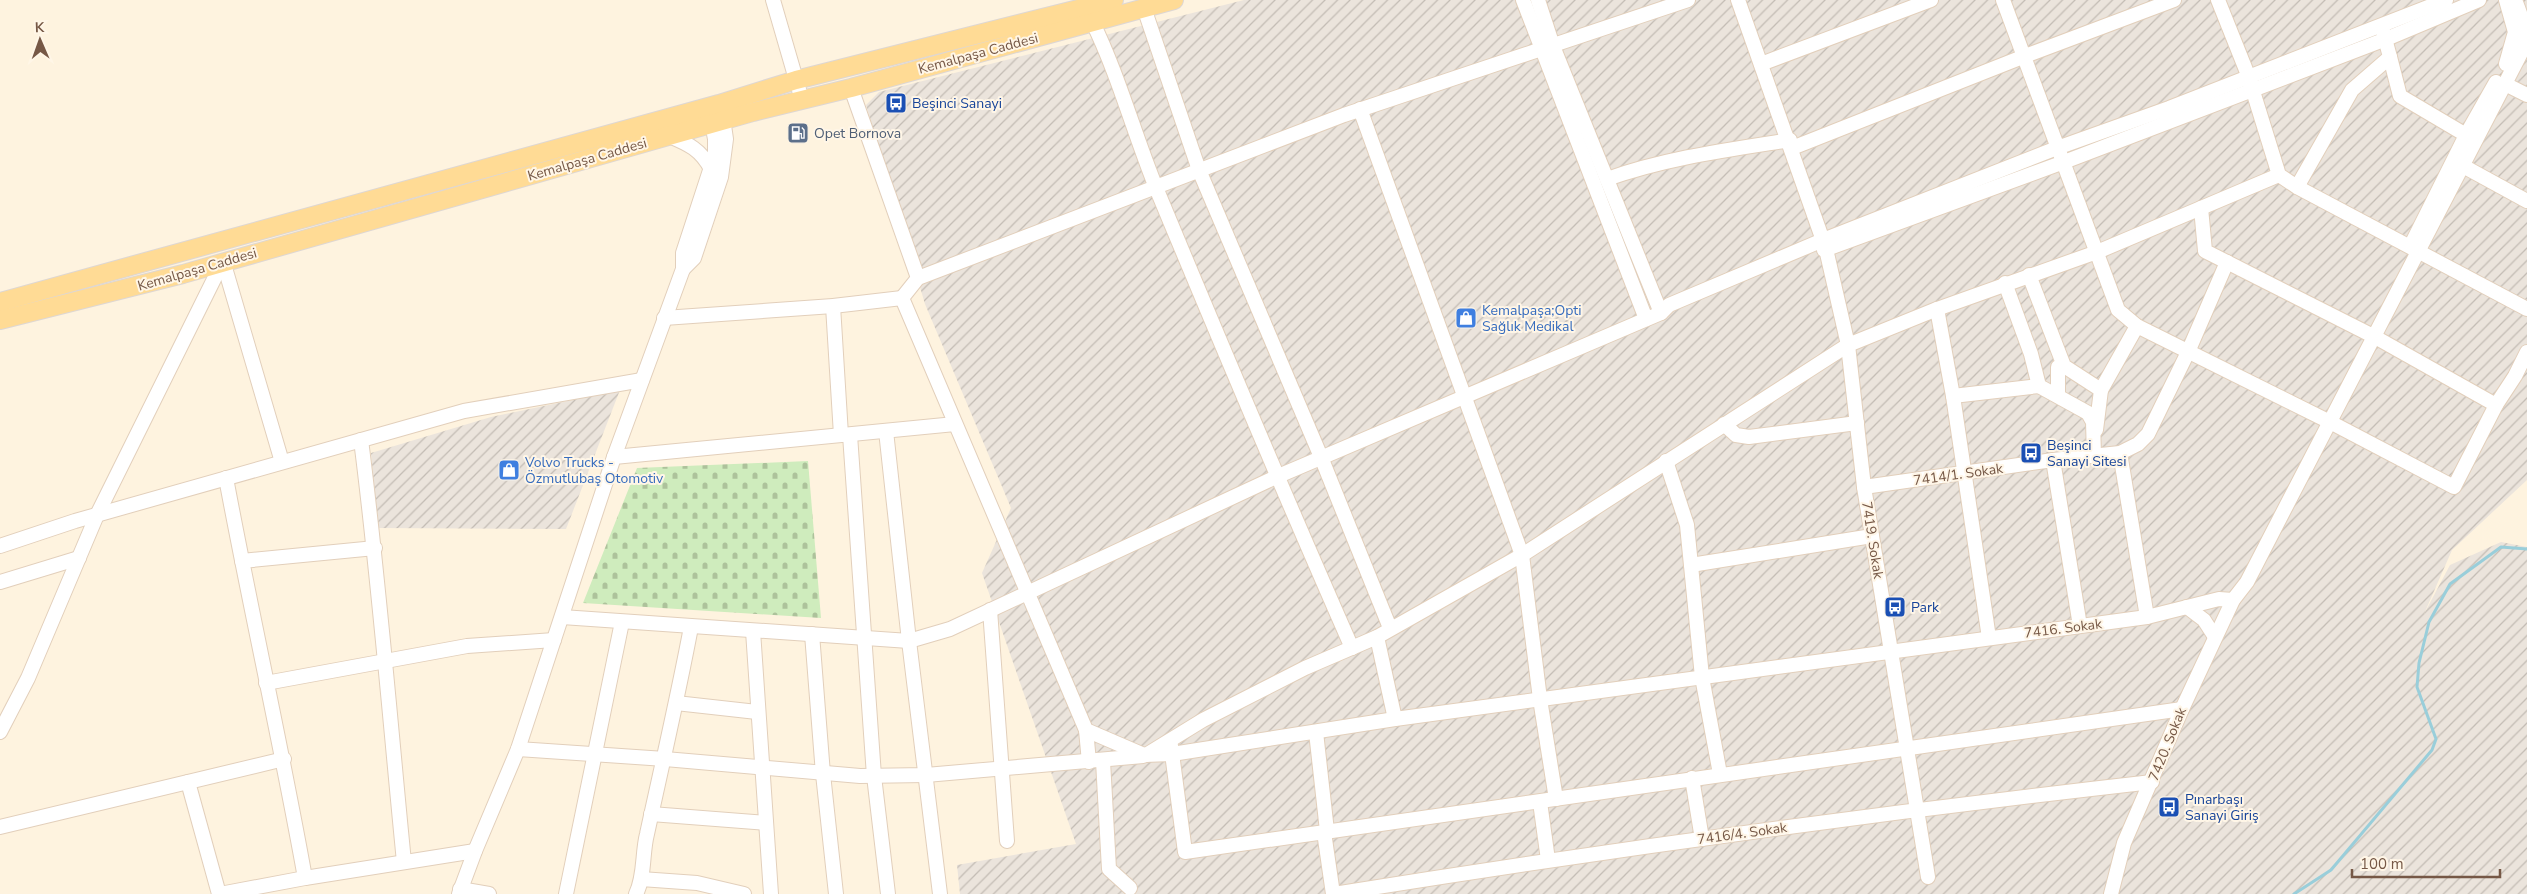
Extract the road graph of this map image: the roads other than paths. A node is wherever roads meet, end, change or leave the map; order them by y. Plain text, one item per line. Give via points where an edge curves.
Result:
1 (773, 0) edge
2 (1114, 0) edge
3 (1174, 0) edge
4 (1523, 0) edge
5 (1538, 0) edge
6 (1688, 0) edge
7 (1738, 0) edge
8 (1931, 0) edge
9 (2003, 0) edge
10 (2174, 0) edge
11 (2218, 0) edge
12 (2446, 0) edge
13 (2479, 0) edge
14 (2506, 0) edge
15 (2515, 0) edge
16 (1144, 8) junction
17 (1092, 21) junction
18 (2380, 25) junction
19 (2386, 39) junction
20 (2526, 40) edge
21 (1547, 47) junction
22 (2025, 56) junction
23 (2390, 57) junction
24 (1762, 64) junction
25 (2248, 75) junction
26 (796, 80) junction
27 (2504, 84) junction
28 (851, 88) junction
29 (2253, 89) junction
30 (2527, 95) edge
31 (802, 100) junction
32 (713, 106) junction
33 (1360, 109) junction
34 (718, 123) junction
35 (2466, 135) junction
36 (669, 136) junction
37 (1791, 144) junction
38 (2057, 148) junction
39 (2064, 162) junction
40 (2463, 166) junction
41 (711, 170) junction
42 (1199, 170) junction
43 (2279, 175) junction
44 (1607, 179) junction
45 (1156, 187) junction
46 (2297, 187) junction
47 (2527, 201) edge
48 (2201, 208) junction
49 (1825, 245) junction
50 (2414, 250) junction
51 (2097, 252) junction
52 (223, 261) junction
53 (2227, 262) junction
54 (683, 269) junction
55 (2029, 275) junction
56 (918, 278) junction
57 (2005, 283) junction
58 (902, 298) junction
59 (0, 302) edge
60 (833, 306) junction
61 (1937, 309) junction
62 (2527, 309) edge
63 (1661, 313) junction
64 (664, 318) junction
65 (1646, 319) junction
66 (0, 320) edge
67 (2137, 326) junction
68 (2371, 335) junction
69 (1848, 345) junction
70 (2188, 352) junction
71 (2527, 352) edge
72 (2061, 366) junction
73 (2036, 370) junction
74 (2521, 379) edge
75 (642, 380) junction
76 (2039, 386) junction
77 (2101, 390) junction
78 (1466, 395) junction
79 (1953, 396) junction
80 (2058, 396) junction
81 (2496, 405) junction
82 (2327, 421) junction
83 (1857, 423) junction
84 (955, 424) junction
85 (1724, 424) junction
86 (886, 431) junction
87 (846, 435) junction
88 (361, 440) junction
89 (2120, 453) junction
90 (2094, 455) junction
91 (614, 457) junction
92 (1321, 458) junction
93 (2053, 460) junction
94 (282, 462) junction
95 (1666, 462) junction
96 (1963, 473) junction
97 (1276, 477) junction
98 (226, 478) junction
99 (1864, 487) junction
100 (97, 516) junction
101 (1872, 536) junction
102 (0, 546) edge
103 (375, 548) junction
104 (1522, 555) junction
105 (79, 558) junction
106 (242, 561) junction
107 (1691, 565) junction
108 (0, 582) edge
109 (1027, 593) junction
110 (2233, 599) junction
111 (2187, 607) junction
112 (990, 610) junction
113 (562, 617) junction
114 (2147, 617) junction
115 (622, 622) junction
116 (691, 626) junction
117 (2080, 626) junction
118 (1390, 628) junction
119 (753, 631) junction
120 (812, 634) junction
121 (1377, 637) junction
122 (2215, 637) junction
123 (863, 638) junction
124 (1989, 638) junction
125 (554, 640) junction
126 (908, 641) junction
127 (1352, 648) junction
128 (1892, 652) junction
129 (384, 660) junction
130 (1702, 677) junction
131 (266, 683) junction
132 (1540, 699) junction
133 (676, 703) junction
134 (2182, 709) junction
135 (757, 712) junction
136 (1395, 719) junction
137 (1086, 730) junction
138 (0, 732) edge
139 (1316, 732) junction
140 (1170, 738) junction
141 (518, 749) junction
142 (1908, 749) junction
143 (595, 754) junction
144 (1172, 754) junction
145 (1145, 755) junction
146 (284, 758) junction
147 (665, 759) junction
148 (1096, 761) junction
149 (762, 768) junction
150 (1001, 769) junction
151 (823, 774) junction
152 (1720, 774) junction
153 (926, 775) junction
154 (874, 776) junction
155 (1692, 778) junction
156 (188, 782) junction
157 (2152, 782) junction
158 (1556, 799) junction
159 (1540, 802) junction
160 (1917, 808) junction
161 (652, 814) junction
162 (766, 822) junction
163 (0, 827) edge
164 (1326, 831) junction
165 (1702, 839) junction
166 (1007, 841) dead end
167 (475, 851) junction
168 (1548, 860) junction
169 (404, 862) junction
170 (1928, 877) dead end
171 (304, 878) junction
172 (641, 879) junction
173 (1130, 888) dead end
174 (460, 892) edge
175 (220, 894) edge
176 (489, 894) edge
177 (566, 894) edge
178 (636, 894) edge
179 (744, 894) edge
180 (771, 894) edge
181 (836, 894) edge
182 (888, 894) edge
183 (940, 894) edge
184 (1333, 894) edge
185 (2111, 894) edge

1 - 26 street
2 - 26 main road, Kemalpaşa Caddesi
3 - 16 main road, Kemalpaşa Caddesi
4 - 21 street
5 - 21 street
6 - 21 street
7 - 24 street, 7419. Sokak
8 - 24 street
9 - 22 street
10 - 22 street
11 - 25 street
12 - 18 street
13 - 19 street
14 - 35 street via 2514,24 2515,40 2508,61
15 - 20 street
16 - 17 main road, Kemalpaşa Caddesi
16 - 42 street
17 - 28 main road, Kemalpaşa Caddesi
17 - 45 street via 1108,54
18 - 19 street
18 - 25 street
19 - 23 street
19 - 29 street
20 - 27 street
21 - 33 street
21 - 44 street
21 - 65 street
22 - 37 street
22 - 38 street
23 - 35 street via 2400,96
23 - 46 street via 2352,90
24 - 37 street, 7419. Sokak
25 - 29 street
25 - 38 street
26 - 31 street
26 - 32 main road, Kemalpaşa Caddesi
27 - 30 street
27 - 40 street
28 - 31 main road, Kemalpaşa Caddesi
28 - 56 street
29 - 39 street
29 - 43 street
31 - 34 main road, Kemalpaşa Caddesi
32 - 34 main road
32 - 59 main road, Kemalpaşa Caddesi
33 - 42 street
33 - 78 street
34 - 36 main road, Kemalpaşa Caddesi
34 - 41 street
34 - 54 street via 726,154 722,177 694,258
35 - 50 street
36 - 41 street via 697,149
36 - 52 main road, Kemalpaşa Caddesi
37 - 44 street via 1687,156
37 - 49 street, 7419. Sokak
38 - 39 street
38 - 49 street
39 - 49 street
39 - 51 street
40 - 47 street
40 - 50 street
41 - 54 street via 683,253
42 - 45 street
42 - 92 street
43 - 46 street
43 - 48 street
44 - 63 street
45 - 56 street
45 - 97 street
46 - 50 street
48 - 51 street
48 - 53 street via 2205,251
49 - 63 street via 1669,305
49 - 69 street, 7419. Sokak
50 - 62 street
50 - 68 street, 7420. Sokak
51 - 55 street
51 - 67 street via 2118,310
52 - 66 main road, Kemalpaşa Caddesi via 184,274
52 - 94 street
52 - 100 street
53 - 68 street
53 - 70 street
54 - 64 street
55 - 57 street
55 - 72 street
56 - 58 street
57 - 61 street
57 - 73 street
58 - 60 street
58 - 84 street
60 - 64 street
60 - 87 street
61 - 69 street
61 - 79 street
63 - 65 street
64 - 75 street
65 - 78 street
67 - 70 street
67 - 77 street
68 - 81 street
68 - 82 street, 7420. Sokak
69 - 83 street, 7419. Sokak
69 - 85 street
70 - 82 street
70 - 89 street via 2148,434 2138,444
71 - 74 street
72 - 73 street
72 - 77 street
72 - 80 street
73 - 76 street
74 - 81 street
75 - 88 street via 464,411
75 - 91 street
76 - 79 street
76 - 80 street
77 - 90 street
78 - 92 street
78 - 104 street
79 - 96 street
80 - 90 street via 2088,413 2093,422
81 - 82 street via 2454,487
82 - 110 street, 7420. Sokak via 2247,582
83 - 85 street via 1749,437 1736,434
83 - 99 street, 7419. Sokak
84 - 86 street
84 - 109 street
85 - 95 street
86 - 87 street
86 - 126 street
87 - 91 street
87 - 123 street
88 - 94 street
88 - 103 street
89 - 90 street, 7414/1. Sokak
89 - 114 street
90 - 93 street, 7414/1. Sokak
91 - 113 street
92 - 97 street
92 - 118 street
93 - 96 street, 7414/1. Sokak
93 - 117 street
94 - 98 street
95 - 104 street
95 - 107 street via 1687,524
96 - 99 street, 7414/1. Sokak
96 - 124 street
97 - 109 street
97 - 127 street
98 - 100 street
98 - 106 street
99 - 101 street, 7419. Sokak
100 - 102 street
100 - 105 street
101 - 107 street
101 - 128 street, 7419. Sokak
103 - 106 street
103 - 129 street
104 - 118 street
104 - 132 street
105 - 108 street
105 - 138 street via 28,678
106 - 131 street
107 - 130 street
109 - 112 street
109 - 137 street
110 - 111 street, 7416. Sokak
110 - 122 street, 7420. Sokak
111 - 114 street, 7416. Sokak
111 - 122 street via 2204,620
112 - 126 street via 950,629
112 - 150 street
113 - 115 street
113 - 125 street
114 - 117 street, 7416. Sokak
115 - 116 street
115 - 143 street
116 - 119 street
116 - 133 street
117 - 124 street, 7416. Sokak
118 - 121 street
119 - 120 street
119 - 135 street
120 - 123 street
120 - 151 street
121 - 127 street
121 - 136 street
122 - 134 street, 7420. Sokak
123 - 126 street
123 - 154 street
124 - 128 street, 7416. Sokak
125 - 129 street via 467,646
125 - 141 street
126 - 153 street
127 - 140 street via 1305,668
128 - 130 street, 7416. Sokak
128 - 142 street, 7419. Sokak
129 - 131 street
129 - 169 street
130 - 132 street, 7416. Sokak
130 - 152 street
131 - 146 street
132 - 136 street, 7416. Sokak
132 - 158 street
133 - 135 street
133 - 147 street
134 - 142 street
134 - 157 street, 7420. Sokak
135 - 149 street
136 - 139 street, 7416. Sokak
137 - 145 street
137 - 148 street
139 - 144 street, 7416. Sokak
139 - 164 street, 7416/4. Sokak
140 - 144 street
140 - 145 street
141 - 143 street, 7416. Sokak
141 - 167 street
142 - 152 street
142 - 160 street, 7419. Sokak
143 - 147 street, 7416. Sokak
143 - 177 street
144 - 145 street, 7416. Sokak
144 - 164 street via 1185,852
145 - 148 street, 7416. Sokak
146 - 156 street
146 - 171 street
147 - 149 street, 7416. Sokak
147 - 161 street
148 - 150 street, 7416. Sokak
148 - 173 street via 1109,870
149 - 151 street, 7416. Sokak
149 - 162 street
150 - 153 street, 7416. Sokak
150 - 166 street
151 - 154 street, 7416. Sokak
151 - 181 street
152 - 155 street
153 - 154 street, 7416. Sokak
153 - 183 street
154 - 182 street
155 - 158 street
155 - 165 street
156 - 163 street
156 - 175 street
157 - 160 street, 7416/4. Sokak
157 - 185 street, 7420. Sokak via 2124,843
158 - 159 street
159 - 164 street
159 - 168 street
160 - 165 street, 7416/4. Sokak
160 - 170 street, 7419. Sokak
161 - 162 street
161 - 172 street
162 - 180 street
164 - 184 street, 7416/4. Sokak
165 - 168 street, 7416/4. Sokak
167 - 169 street
167 - 174 street
168 - 184 street, 7416/4. Sokak
169 - 171 street
171 - 175 street
172 - 178 street
172 - 179 street via 697,883
174 - 176 street

